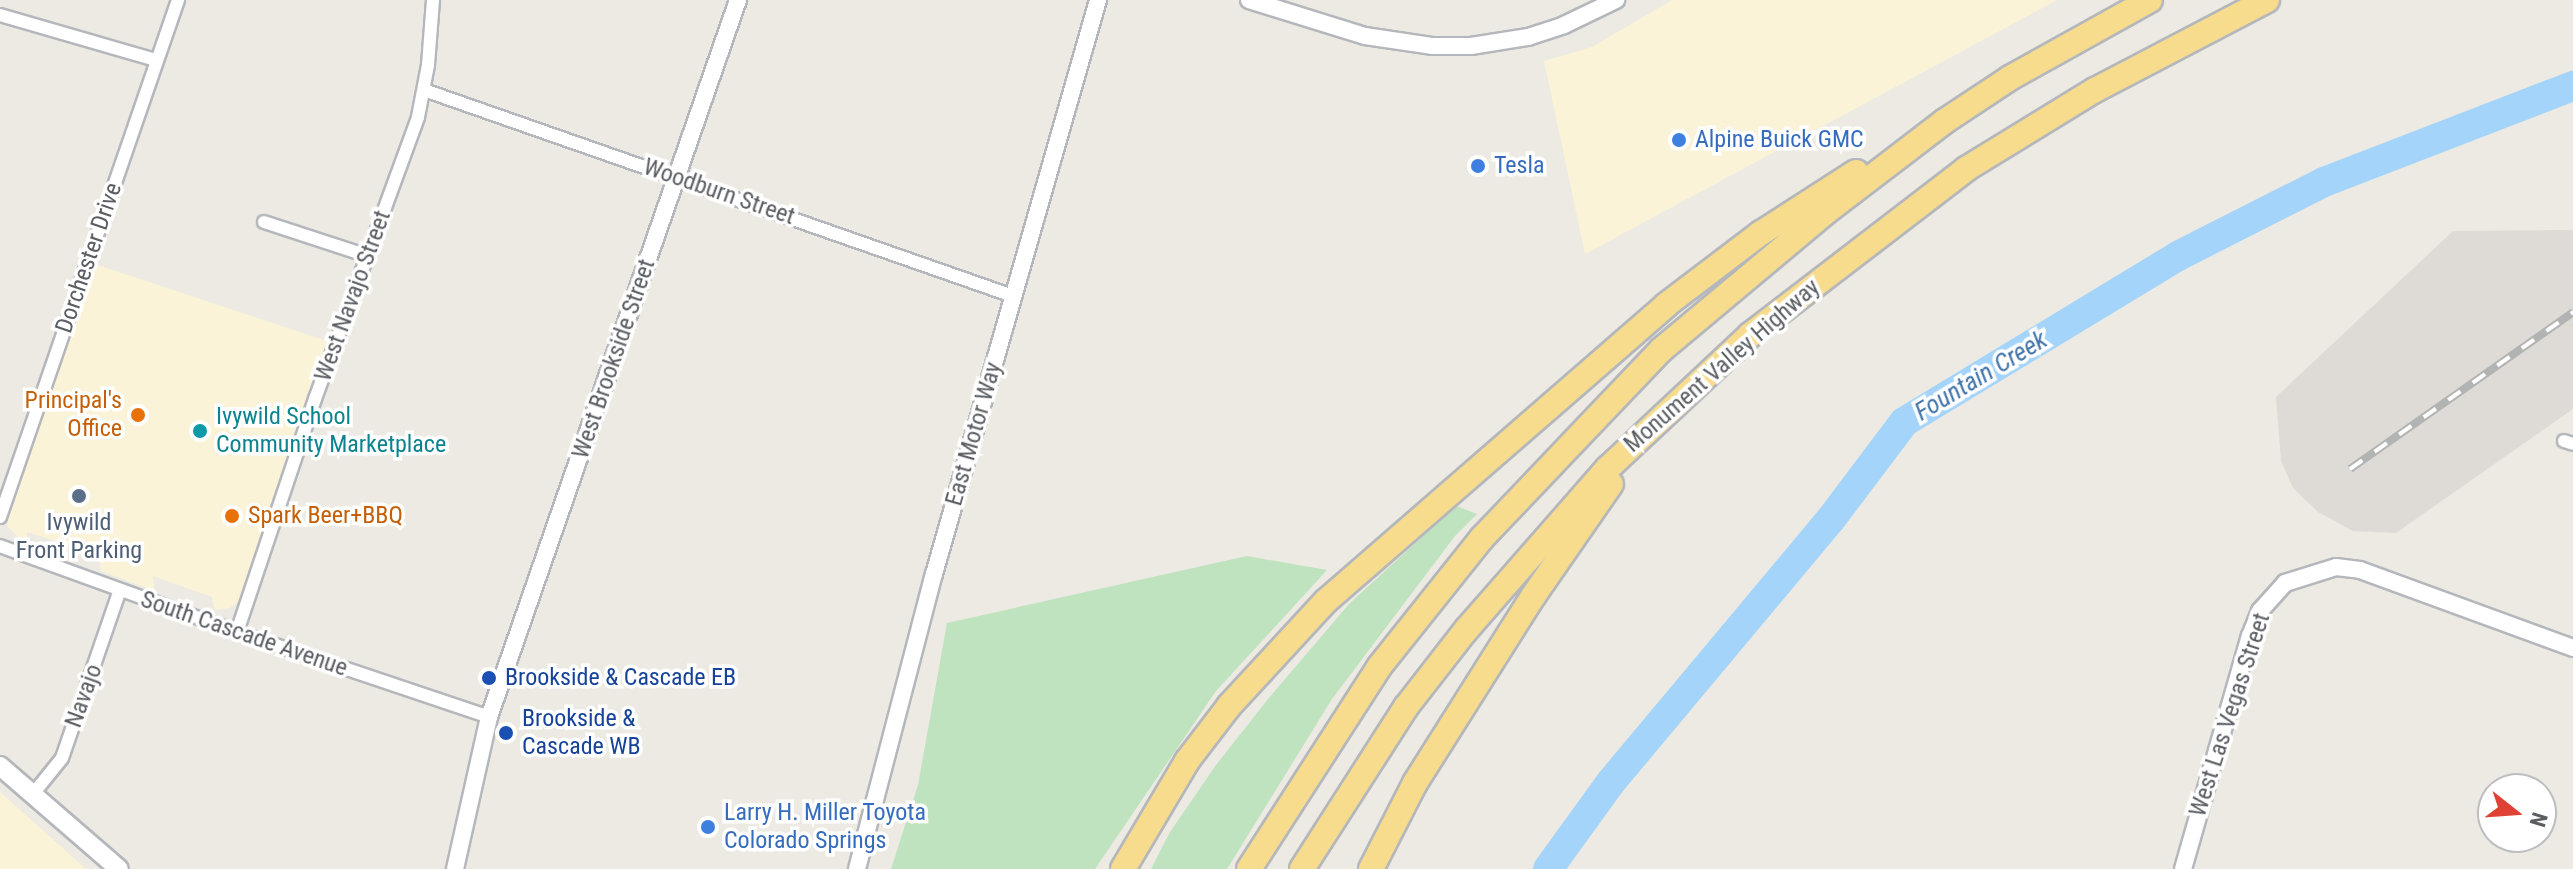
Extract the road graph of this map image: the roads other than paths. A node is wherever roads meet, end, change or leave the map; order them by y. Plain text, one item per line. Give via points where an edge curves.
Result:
1 (178, 0) edge
2 (433, 0) edge
3 (738, 0) edge
4 (1098, 0) edge
5 (1249, 0) edge
6 (1616, 0) edge
7 (2150, 0) edge
8 (2267, 0) edge
9 (0, 15) edge
10 (156, 60) junction
11 (424, 90) junction
12 (1945, 121) junction
13 (677, 177) junction
14 (264, 222) dead end
15 (368, 256) junction
16 (1013, 296) junction
17 (1660, 417) junction
18 (0, 517) edge
19 (0, 546) edge
20 (120, 590) junction
21 (237, 632) junction
22 (2573, 648) edge
23 (489, 717) junction
24 (0, 766) edge
25 (33, 794) junction
26 (119, 869) edge
27 (455, 869) edge
28 (857, 869) edge
29 (1123, 869) edge
30 (1249, 869) edge
31 (1302, 869) edge
32 (1371, 869) edge
33 (2183, 869) edge

1 - 10 street, Dorchester Drive
2 - 11 street, West Navajo Street
3 - 13 street, West Brookside Street
4 - 16 street, East Motor Way
5 - 6 street via 1365,36 1471,46 1528,37
7 - 12 highway, Monument Valley Highway
8 - 17 highway, Monument Valley Highway via 2095,90 1966,169 1750,335
9 - 10 street
10 - 18 street, Dorchester Drive
11 - 13 street, Woodburn Street
11 - 15 street, West Navajo Street
12 - 29 highway via 1809,199 1666,305 1326,601 1212,728
12 - 30 highway, Monument Valley Highway via 1661,350 1574,438 1482,538 1379,667
13 - 16 street, Woodburn Street
13 - 23 street, West Brookside Street
14 - 15 street
15 - 21 street, West Navajo Street
16 - 28 street, East Motor Way
17 - 31 highway, Monument Valley Highway via 1562,518 1414,696
17 - 32 highway via 1534,595 1415,783
19 - 20 street, South Cascade Avenue
20 - 21 street, South Cascade Avenue
20 - 25 street, Navajo via 62,758
21 - 23 street, South Cascade Avenue
22 - 33 street, West Las Vegas Street via 2360,570 2336,567 2285,583 2260,611
23 - 27 street, West Brookside Street
24 - 25 main road
25 - 26 main road

